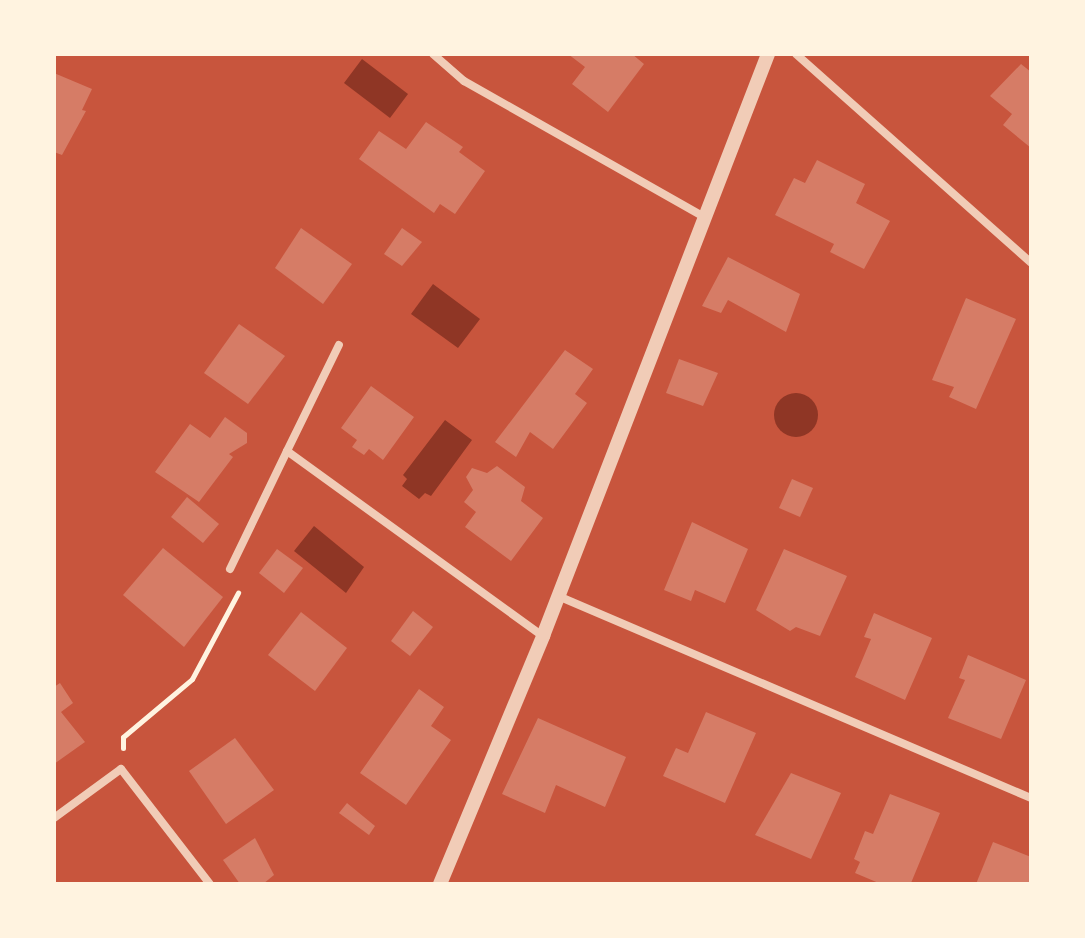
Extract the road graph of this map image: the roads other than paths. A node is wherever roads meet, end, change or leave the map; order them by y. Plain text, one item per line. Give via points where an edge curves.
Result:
1 (433, 54) edge
2 (768, 54) edge
3 (796, 54) edge
4 (704, 217) junction
5 (1031, 263) edge
6 (339, 345) dead end
7 (287, 451) junction
8 (230, 569) road end
9 (558, 596) junction
10 (543, 636) junction
11 (1031, 798) edge
12 (54, 818) edge
13 (210, 884) edge
14 (440, 884) edge

1 - 4 street via 464,81
2 - 4 street
3 - 5 street
4 - 9 street
6 - 7 street
7 - 8 street
7 - 10 street
9 - 10 street
9 - 11 street
10 - 14 street
12 - 13 street via 121,769

